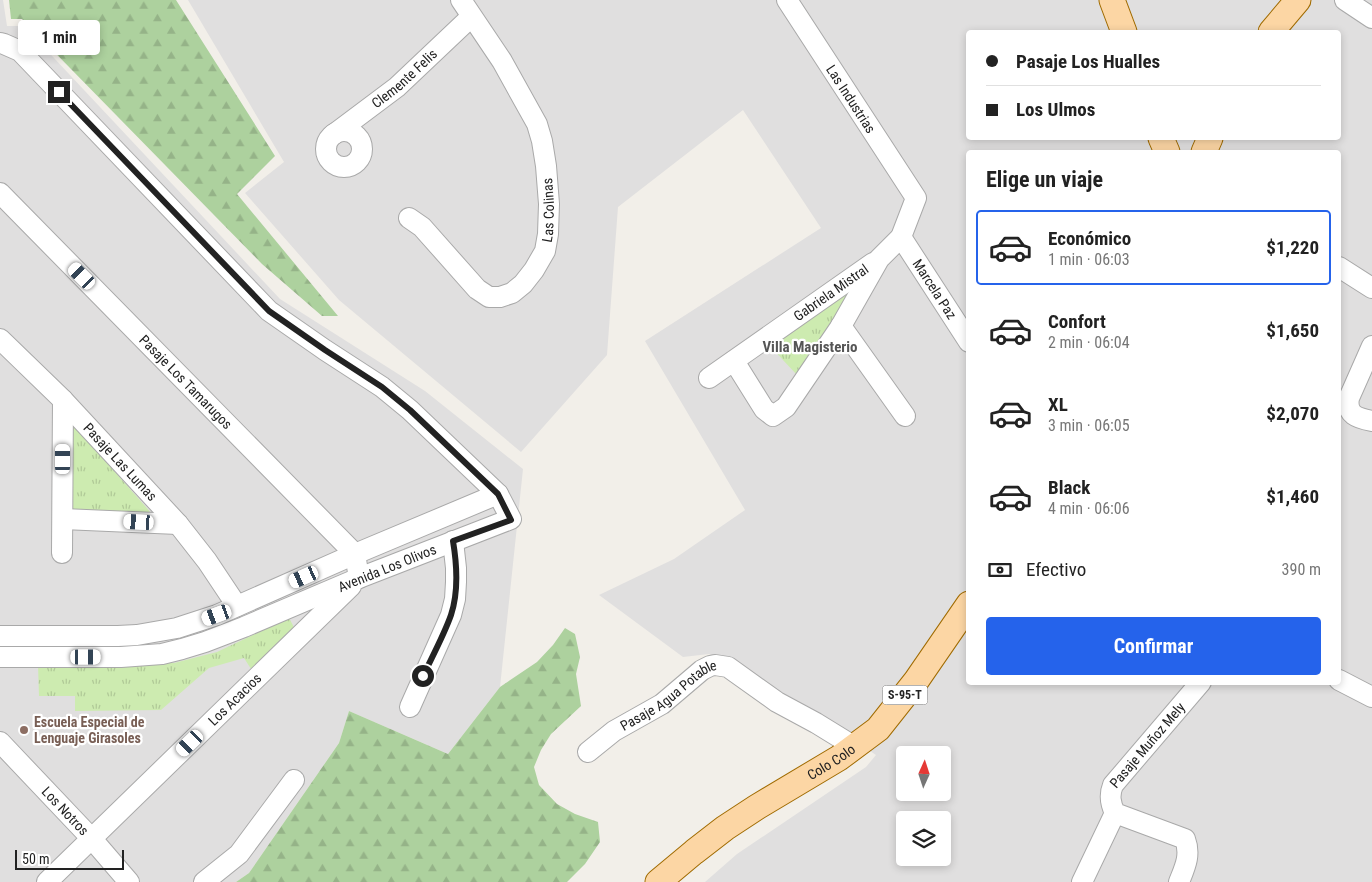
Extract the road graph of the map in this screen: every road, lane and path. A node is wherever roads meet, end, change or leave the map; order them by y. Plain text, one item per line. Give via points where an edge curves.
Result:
1 (787, 0) edge
2 (1112, 0) edge
3 (1298, 0) edge
4 (1345, 0) edge
5 (466, 8) edge
6 (1372, 18) edge
7 (1123, 30) edge
8 (1273, 30) edge
9 (0, 43) edge
10 (333, 135) dead end
11 (0, 193) edge
12 (409, 218) dead end
13 (901, 237) junction
14 (879, 259) junction
15 (1341, 268) edge
16 (1372, 288) edge
17 (841, 326) junction
18 (966, 337) edge
19 (0, 339) edge
20 (1372, 346) edge
21 (734, 361) junction
22 (709, 378) dead end
23 (63, 400) junction
24 (905, 416) dead end
25 (1372, 421) edge
26 (498, 494) junction
27 (62, 519) junction
28 (178, 524) junction
29 (453, 541) junction
30 (62, 553) dead end
31 (354, 554) junction
32 (360, 578) junction
33 (237, 606) junction
34 (966, 608) edge
35 (0, 636) edge
36 (0, 657) edge
37 (1341, 681) edge
38 (1198, 685) edge
39 (1372, 697) edge
40 (410, 707) dead end
41 (0, 742) edge
42 (855, 747) junction
43 (588, 752) dead end
44 (294, 780) dead end
45 (1115, 813) junction
46 (92, 839) junction
47 (47, 882) edge
48 (130, 882) edge
49 (204, 882) edge
50 (658, 882) edge
51 (1082, 882) edge
52 (1179, 882) edge

1 - 13 street, Las Industrias via 916,198
2 - 7 main road
3 - 8 main road
4 - 6 street
5 - 10 street, Clemente Felis via 397,87
5 - 12 street, Las Colinas via 537,124 546,166 549,204 545,251 523,284 512,293 489,297 477,289 422,227
9 - 26 street via 20,51 269,311 382,387
11 - 31 street, Pasaje Los Tamarugos
13 - 14 street
13 - 18 street, Marcela Paz
14 - 17 street
14 - 21 street, Gabriela Mistral
15 - 16 street
17 - 21 street via 786,407 773,416 764,409
17 - 24 street
19 - 23 street, Pasaje Las Lumas
20 - 25 street via 1349,398 1351,412 1359,419
21 - 22 street, Gabriela Mistral
23 - 27 street, Pasaje Las Lumas
23 - 28 street, Pasaje Las Lumas
26 - 29 street, Avenida Los Olivos via 511,520
26 - 31 street, Avenida Los Olivos
27 - 28 street, Pasaje Las Lumas
27 - 30 street, Pasaje Las Lumas
28 - 33 street, Pasaje Las Lumas
29 - 32 street, Avenida Los Olivos
29 - 40 street via 456,582 451,615
31 - 32 street
31 - 33 street, Avenida Los Olivos
32 - 36 street, Avenida Los Olivos via 244,627 175,651 121,657
32 - 46 street, Los Acacios
33 - 35 street, Avenida Los Olivos via 198,623 151,633
34 - 42 main road, Colo Colo / S-95-T via 878,729
37 - 39 street
38 - 45 street, Pasaje Muñoz Mely via 1113,785 1110,803
41 - 46 street, Los Notros
42 - 43 street, Pasaje Agua Potable via 777,702 728,667 715,665 702,670 662,704 614,731
42 - 50 main road, Colo Colo / S-95-T via 733,823
44 - 49 street via 239,854
45 - 51 street
45 - 52 street via 1185,839 1187,865
46 - 47 street, Los Acacios
46 - 48 street, Los Notros

